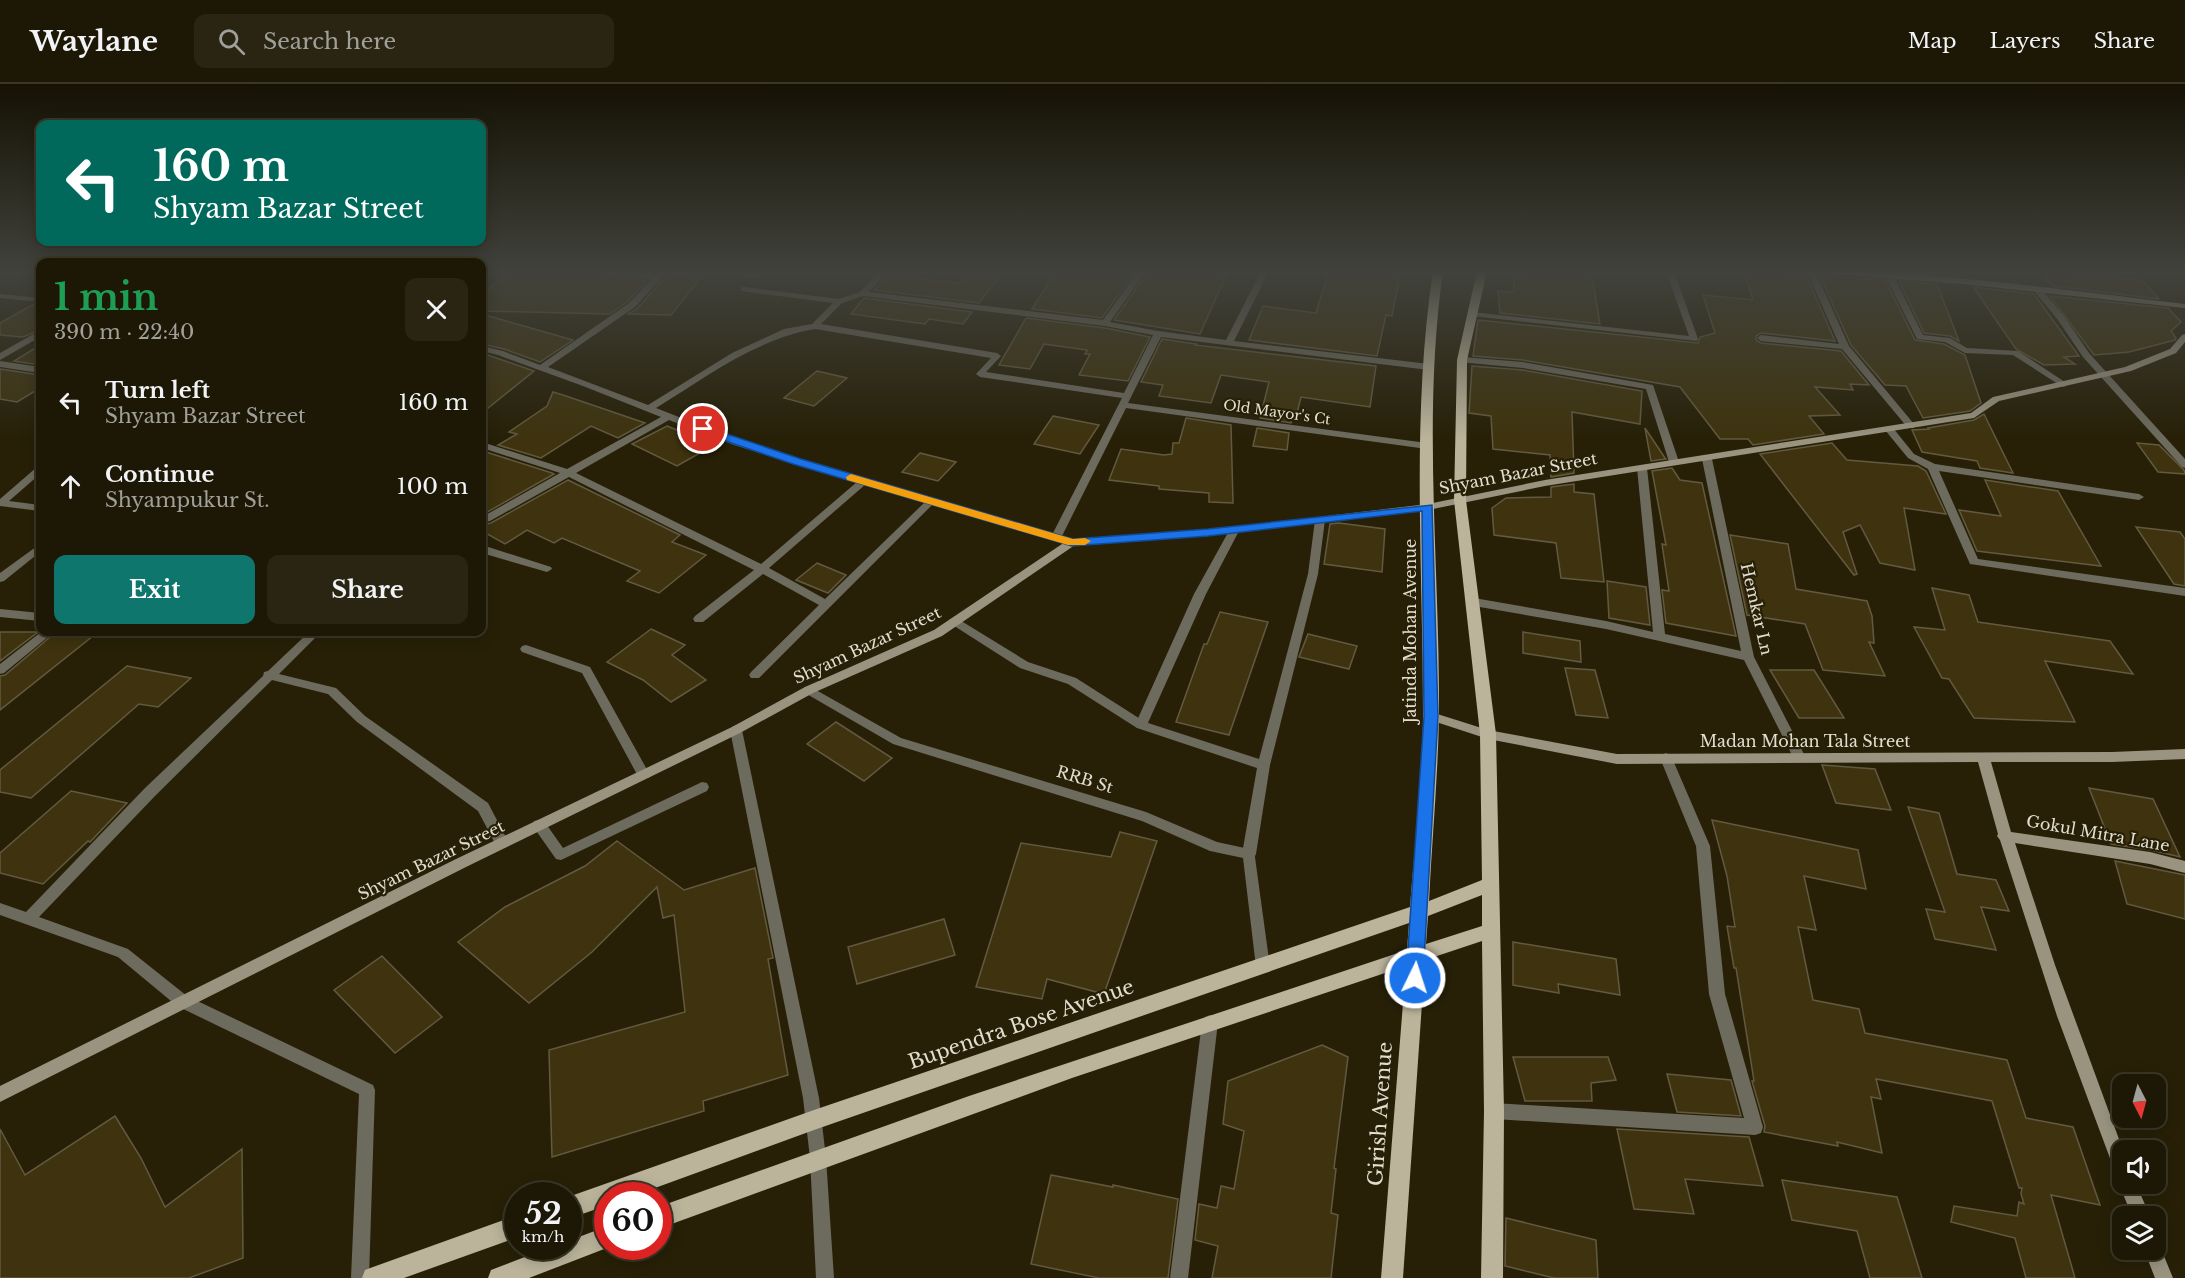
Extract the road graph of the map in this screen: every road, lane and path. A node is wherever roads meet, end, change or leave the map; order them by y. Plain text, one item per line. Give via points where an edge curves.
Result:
1 (601, 327) edge
2 (812, 327) edge
3 (819, 327) edge
4 (1123, 327) edge
5 (1237, 327) edge
6 (1430, 327) edge
7 (1469, 327) edge
8 (1585, 327) edge
9 (1690, 327) edge
10 (1836, 327) edge
11 (1915, 327) edge
12 (2067, 327) edge
13 (1158, 334) junction
14 (36, 336) edge
15 (2185, 337) edge
16 (1761, 338) dead end
17 (1229, 343) junction
18 (1845, 347) junction
19 (486, 352) edge
20 (0, 357) edge
21 (1462, 360) junction
22 (0, 364) edge
23 (1429, 367) junction
24 (541, 368) junction
25 (36, 369) edge
26 (2105, 375) junction
27 (2064, 384) junction
28 (1126, 400) junction
29 (649, 408) junction
30 (669, 416) junction
31 (1911, 426) junction
32 (1890, 430) junction
33 (486, 446) edge
34 (1427, 446) junction
35 (1707, 459) junction
36 (1674, 462) junction
37 (2185, 465) edge
38 (1932, 467) junction
39 (1642, 468) junction
40 (36, 472) edge
41 (569, 473) junction
42 (864, 481) junction
43 (2139, 496) dead end
44 (1460, 500) junction
45 (931, 501) junction
46 (1, 503) edge
47 (36, 507) edge
48 (1428, 507) junction
49 (486, 519) edge
50 (1320, 520) junction
51 (1235, 529) junction
52 (1056, 538) junction
53 (1072, 542) junction
54 (36, 550) edge
55 (486, 550) edge
56 (547, 569) dead end
57 (762, 569) junction
58 (0, 579) edge
59 (2185, 592) edge
60 (1474, 602) junction
61 (826, 604) junction
62 (0, 613) edge
63 (36, 617) edge
64 (699, 619) dead end
65 (954, 622) junction
66 (43, 636) edge
67 (311, 636) edge
68 (1659, 636) junction
69 (526, 649) dead end
70 (1748, 657) junction
71 (0, 670) edge
72 (268, 675) junction
73 (755, 675) dead end
74 (809, 690) junction
75 (1431, 716) junction
76 (1141, 725) junction
77 (736, 730) junction
78 (1488, 734) junction
79 (2185, 754) edge
80 (1983, 757) junction
81 (1666, 758) junction
82 (1800, 758) junction
83 (1264, 765) junction
84 (644, 775) junction
85 (702, 787) dead end
86 (539, 825) junction
87 (2004, 836) junction
88 (502, 843) junction
89 (1249, 854) junction
90 (2185, 867) edge
91 (1490, 885) junction
92 (0, 909) edge
93 (1419, 912) junction
94 (28, 920) junction
95 (1490, 931) junction
96 (1416, 954) junction
97 (1263, 967) junction
98 (182, 1000) junction
99 (1210, 1022) junction
100 (0, 1094) edge
101 (1494, 1111) junction
102 (814, 1120) junction
103 (2112, 1143) edge
104 (818, 1158) junction
105 (582, 1203) edge
106 (672, 1213) edge
107 (504, 1231) edge
108 (594, 1242) edge
109 (2157, 1260) edge
110 (360, 1278) edge
111 (373, 1278) edge
112 (499, 1278) edge
113 (825, 1278) edge
114 (1179, 1278) edge
115 (1392, 1278) edge
116 (1492, 1278) edge
117 (2164, 1278) edge

1 - 24 street
2 - 29 street via 787,332 735,355
3 - 28 street, Old Mayor's Ct via 997,356 980,374
4 - 13 street
5 - 17 street
6 - 23 main road, Jatinda Mohan Avenue
7 - 21 main road
8 - 9 street via 1694,339
10 - 18 street
11 - 27 street via 1920,337 1947,340 1965,350 2015,353
12 - 26 street
13 - 17 street
13 - 28 street
14 - 20 street
15 - 26 street, Shyam Bazar Street via 2173,351
16 - 18 street
17 - 23 street
18 - 31 street
19 - 24 street
21 - 36 street via 1523,365 1650,387
21 - 44 main road
22 - 25 street
23 - 34 main road, Jatinda Mohan Avenue
24 - 29 street
26 - 27 street, Shyam Bazar Street
26 - 37 street
27 - 31 street, Shyam Bazar Street via 1996,399 1974,415
28 - 34 street, Old Mayor's Ct
28 - 52 street
29 - 30 street
30 - 41 street
30 - 42 street via 737,442
31 - 32 street, Shyam Bazar Street
32 - 35 street, Shyam Bazar Street
32 - 38 street via 1911,456
33 - 41 street
34 - 48 main road, Jatinda Mohan Avenue
35 - 36 street, Shyam Bazar Street
35 - 70 street, Hemkar Ln
36 - 39 street, Shyam Bazar Street
38 - 43 street
38 - 59 street via 1974,562
39 - 44 street, Shyam Bazar Street
39 - 68 street
40 - 46 street
41 - 49 street
41 - 57 street
42 - 45 street
42 - 57 street
44 - 48 street, Shyam Bazar Street
44 - 60 main road
45 - 52 street
45 - 61 street
46 - 47 street
48 - 50 street, Shyam Bazar Street
48 - 75 main road, Jatinda Mohan Avenue
50 - 51 street, Shyam Bazar Street
50 - 83 street via 1313,574
51 - 53 street, Shyam Bazar Street
51 - 76 street via 1200,594
52 - 53 street
53 - 65 street, Shyam Bazar Street
54 - 58 street
55 - 56 street
57 - 61 street
57 - 64 street
60 - 68 street
60 - 78 main road
61 - 73 street
62 - 63 street
65 - 74 street, Shyam Bazar Street via 938,633
65 - 76 street via 1024,665 1072,681
66 - 71 street
67 - 72 street
68 - 70 street
69 - 84 street via 586,670
70 - 82 street, Hemkar Ln
72 - 88 street via 332,691 361,719 483,807
72 - 94 street
74 - 77 street, Shyam Bazar Street
74 - 89 street, RRB St via 897,741 1146,817 1215,847
75 - 78 street, Madan Mohan Tala Street
75 - 93 main road, Jatinda Mohan Avenue
76 - 83 street
77 - 84 street, Shyam Bazar Street
77 - 102 street
78 - 81 street, Madan Mohan Tala Street via 1617,759
78 - 91 main road
79 - 80 street, Madan Mohan Tala Street
80 - 82 street, Madan Mohan Tala Street
80 - 87 street
81 - 82 street, Madan Mohan Tala Street
81 - 101 street via 1703,846 1717,994 1755,1126
83 - 89 street
84 - 86 street, Shyam Bazar Street
85 - 86 street via 561,855
86 - 88 street, Shyam Bazar Street
87 - 90 street, Gokul Mitra Lane via 2151,858
87 - 103 street
88 - 98 street, Shyam Bazar Street
89 - 97 street
91 - 93 main road, Bupendra Bose Avenue
91 - 95 main road
92 - 94 street
93 - 96 main road, Jatinda Mohan Avenue
93 - 97 main road, Bupendra Bose Avenue
94 - 98 street via 123,953
95 - 96 main road
95 - 101 main road
96 - 99 main road
96 - 115 main road, Girish Avenue
97 - 102 main road, Bupendra Bose Avenue
98 - 100 street, Shyam Bazar Street
98 - 110 street via 367,1090
99 - 104 main road
99 - 114 street
101 - 116 main road
102 - 104 street
102 - 105 main road, Bupendra Bose Avenue
104 - 106 main road
104 - 113 street
107 - 111 main road
108 - 112 main road
109 - 117 street

